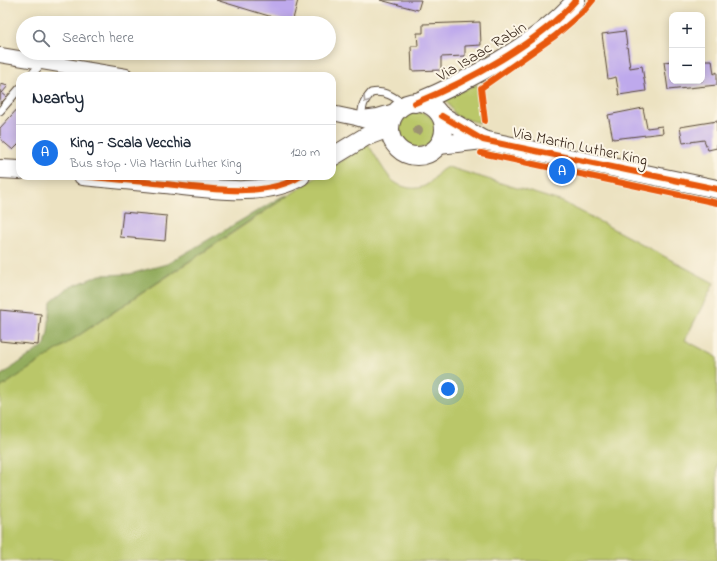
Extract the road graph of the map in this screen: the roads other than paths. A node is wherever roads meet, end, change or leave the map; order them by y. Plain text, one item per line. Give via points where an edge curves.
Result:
1 (576, 0) edge
2 (0, 55) edge
3 (16, 58) edge
4 (31, 60) edge
5 (43, 62) junction
6 (34, 72) edge
7 (84, 72) edge
8 (16, 92) edge
9 (406, 106) junction
10 (0, 110) edge
11 (336, 114) edge
12 (442, 116) junction
13 (336, 118) edge
14 (359, 118) junction
15 (390, 128) junction
16 (483, 140) junction
17 (355, 143) junction
18 (439, 145) junction
19 (336, 155) edge
20 (0, 168) edge
21 (16, 170) edge
22 (123, 180) edge
23 (292, 180) edge
24 (717, 189) edge

1 - 9 street, Via Isaac Rabin via 544,30 477,74
2 - 3 street
4 - 5 street
5 - 6 lane
5 - 7 street
8 - 10 lane
9 - 12 street via 427,104
9 - 14 street via 378,116
9 -> 14 lane via 380,91 371,93
9 - 15 street via 392,116
11 - 14 street
12 - 16 street, Via Martin Luther King
12 - 18 street via 445,132
13 - 17 street via 357,127 359,137
14 - 15 street
15 - 17 street
15 - 18 street via 394,143 400,150 409,154 425,154
16 - 18 street, Via Martin Luther King
16 - 24 street, Via Martin Luther King
17 - 19 street
20 - 21 street
22 - 23 street via 224,190 279,186

